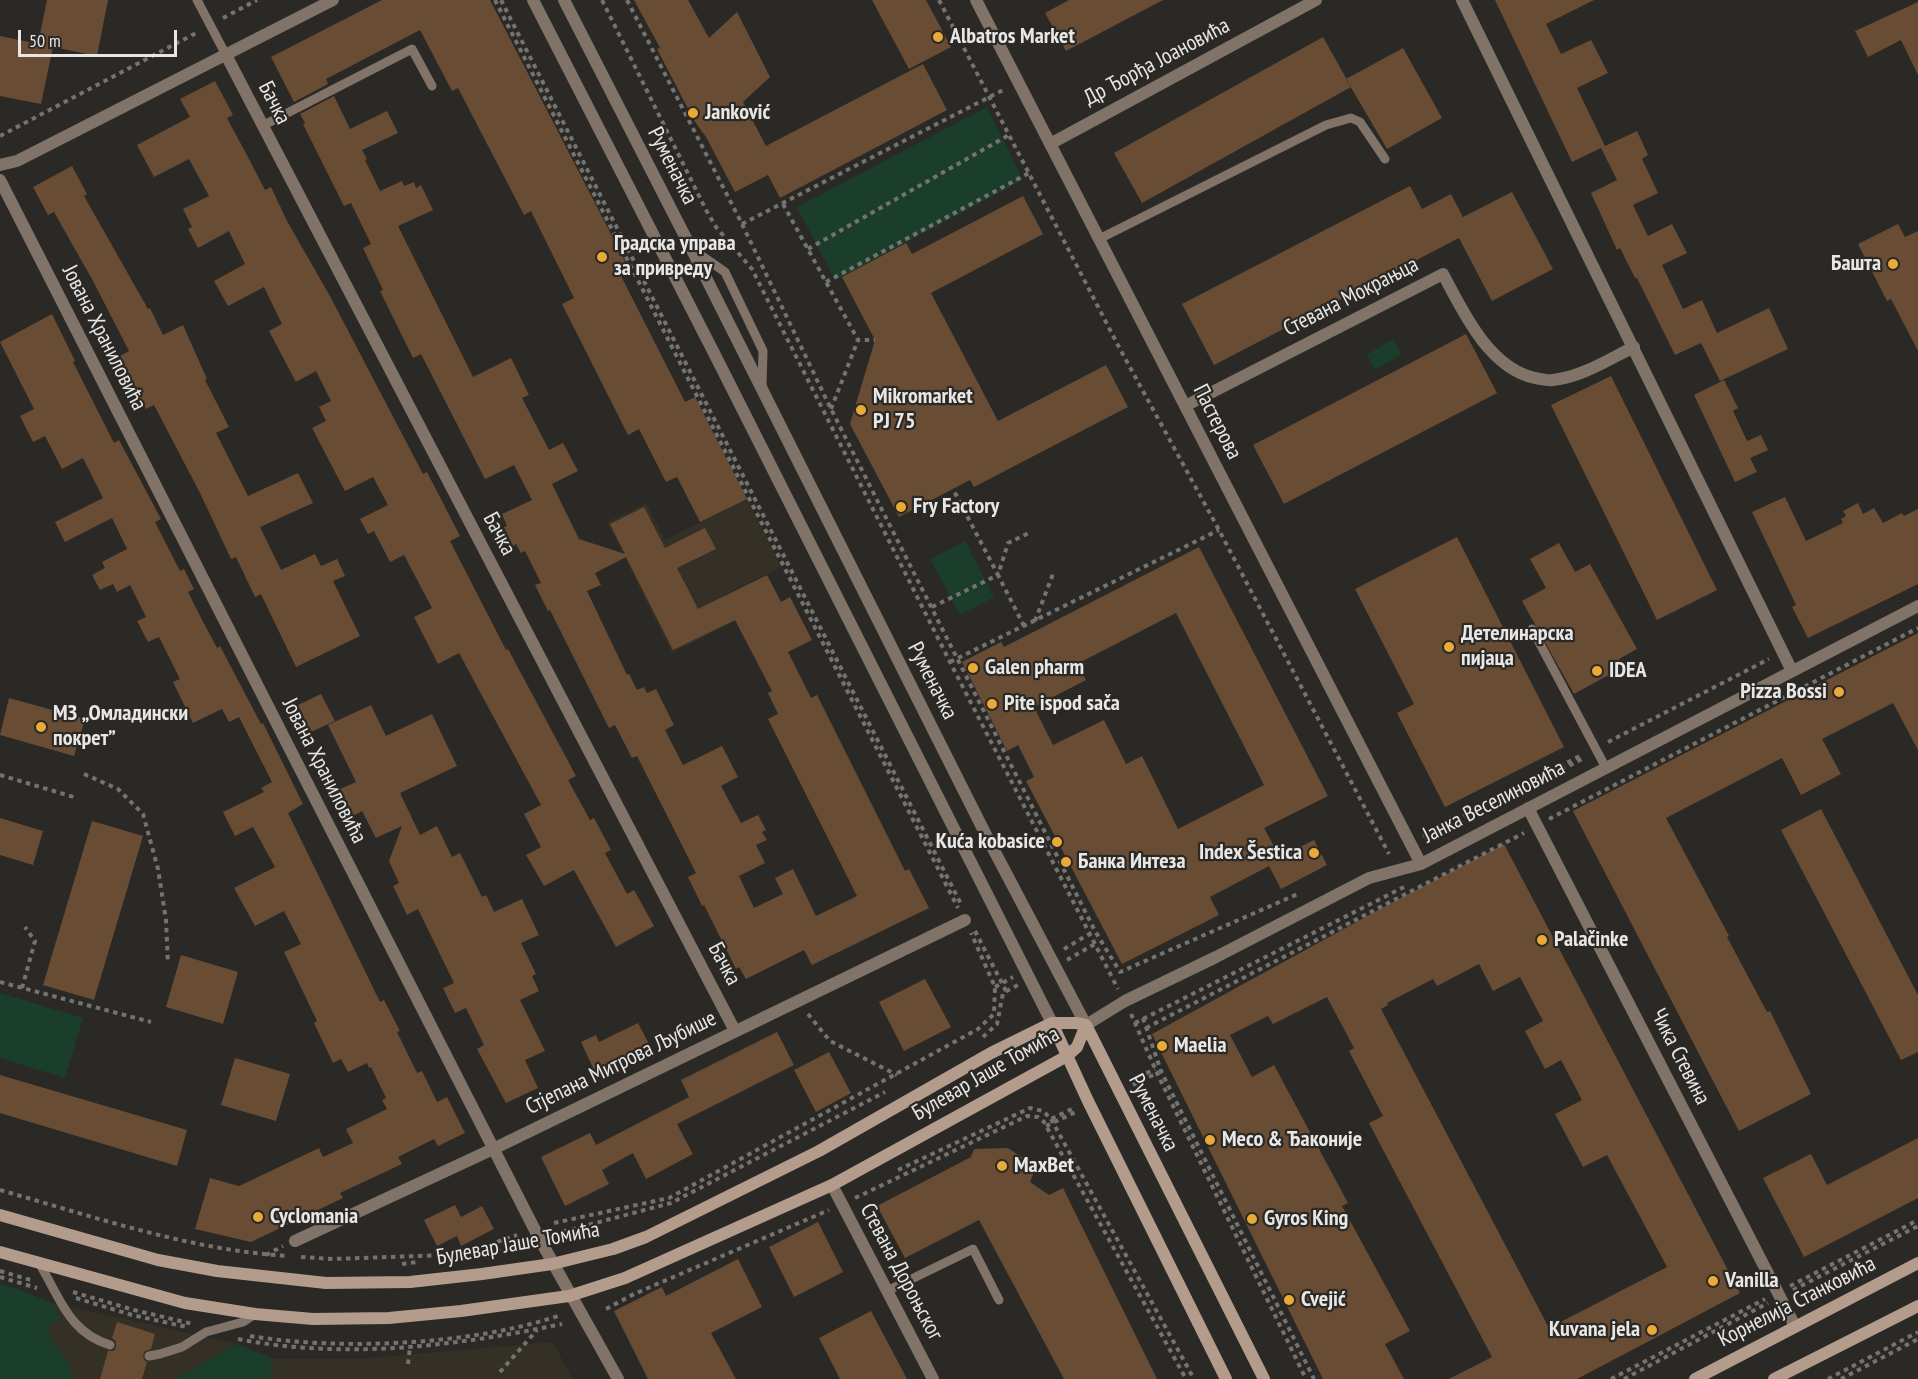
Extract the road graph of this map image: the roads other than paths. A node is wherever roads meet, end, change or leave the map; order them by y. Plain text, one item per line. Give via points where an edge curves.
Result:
1 (198, 0) edge
2 (333, 0) edge
3 (533, 0) edge
4 (564, 0) edge
5 (976, 0) edge
6 (1316, 0) edge
7 (1462, 0) edge
8 (226, 55) junction
9 (432, 86) dead end
10 (262, 126) junction
11 (1050, 144) junction
12 (1384, 159) dead end
13 (0, 165) edge
14 (0, 180) edge
15 (1099, 239) junction
16 (691, 248) junction
17 (1634, 347) junction
18 (762, 389) junction
19 (1185, 406) junction
20 (1918, 606) edge
21 (1532, 629) dead end
22 (1792, 671) junction
23 (1605, 768) junction
24 (1528, 808) junction
25 (1420, 864) junction
26 (964, 915) road end
27 (1052, 1023) junction
28 (1086, 1025) junction
29 (735, 1031) junction
30 (1067, 1056) junction
31 (493, 1149) junction
32 (832, 1185) junction
33 (0, 1215) edge
34 (295, 1241) dead end
35 (0, 1252) edge
36 (39, 1263) junction
37 (1918, 1263) edge
38 (552, 1264) junction
39 (887, 1291) junction
40 (569, 1296) junction
41 (999, 1300) dead end
42 (1918, 1306) edge
43 (255, 1314) junction
44 (1795, 1326) junction
45 (110, 1345) dead end
46 (149, 1356) dead end
47 (618, 1379) edge
48 (933, 1379) edge
49 (1226, 1379) edge
50 (1264, 1379) edge
51 (1695, 1379) edge
52 (1774, 1379) edge

1 - 8 lane
2 - 8 street
3 - 27 street, Руменачка
4 - 16 street, Руменачка
5 - 11 street, Пастерова
6 - 11 street, Др Ђорђа Јоановића
7 - 17 street
8 - 10 street, Бачка
8 - 13 street via 17,161
9 - 10 lane via 412,49
10 - 29 street, Бачка
11 - 15 street, Пастерова
12 - 15 lane via 1360,122 1351,118 1326,125
14 - 31 street, Јована Храниловића
15 - 19 street, Пастерова
16 - 18 street, Руменачка
16 - 18 lane via 724,272 763,351
17 - 19 street, Стевана Мокрањца via 1573,376 1551,381 1523,375 1500,359 1482,339 1443,274
17 - 22 street
18 - 28 street, Руменачка
19 - 25 street, Пастерова
20 - 22 street, Јанка Веселиновића
21 - 23 lane
22 - 23 street, Јанка Веселиновића
23 - 24 street, Јанка Веселиновића
24 - 25 street, Јанка Веселиновића
24 - 44 street, Чика Стевина
25 - 28 street, Јанка Веселиновића via 1369,878 1125,1001
26 - 29 street, Стјепана Митрова Љубише
27 - 28 main road, Булевар Јаше Томића
27 - 30 main road, Руменачка
27 - 38 main road, Булевар Јаше Томића via 991,1053 819,1151 646,1237
28 - 30 main road, Булевар Јаше Томића via 1077,1047
28 - 50 main road, Руменачка
29 - 31 street, Стјепана Митрова Љубише
30 - 32 main road, Булевар Јаше Томића
30 - 49 main road, Руменачка
31 - 34 street, Стјепана Митрова Љубише
31 - 38 street, Јована Храниловића
32 - 39 street, Стевана Дороњског
32 - 40 main road, Булевар Јаше Томића via 625,1278
33 - 38 main road, Булевар Јаше Томића via 158,1260 326,1283 410,1282
35 - 36 main road, Булевар Јаше Томића
36 - 43 main road, Булевар Јаше Томића via 185,1303
36 - 45 lane via 72,1321 82,1332
37 - 44 main road, Корнелија Станковића
38 - 40 street, Јована Храниловића
39 - 41 lane via 973,1249
39 - 48 street, Стевана Дороњског
40 - 43 main road, Булевар Јаше Томића via 389,1318 313,1319
40 - 47 street, Јована Храниловића
42 - 52 main road
43 - 46 lane via 243,1322 206,1332 182,1347
44 - 51 main road, Корнелија Станковића

